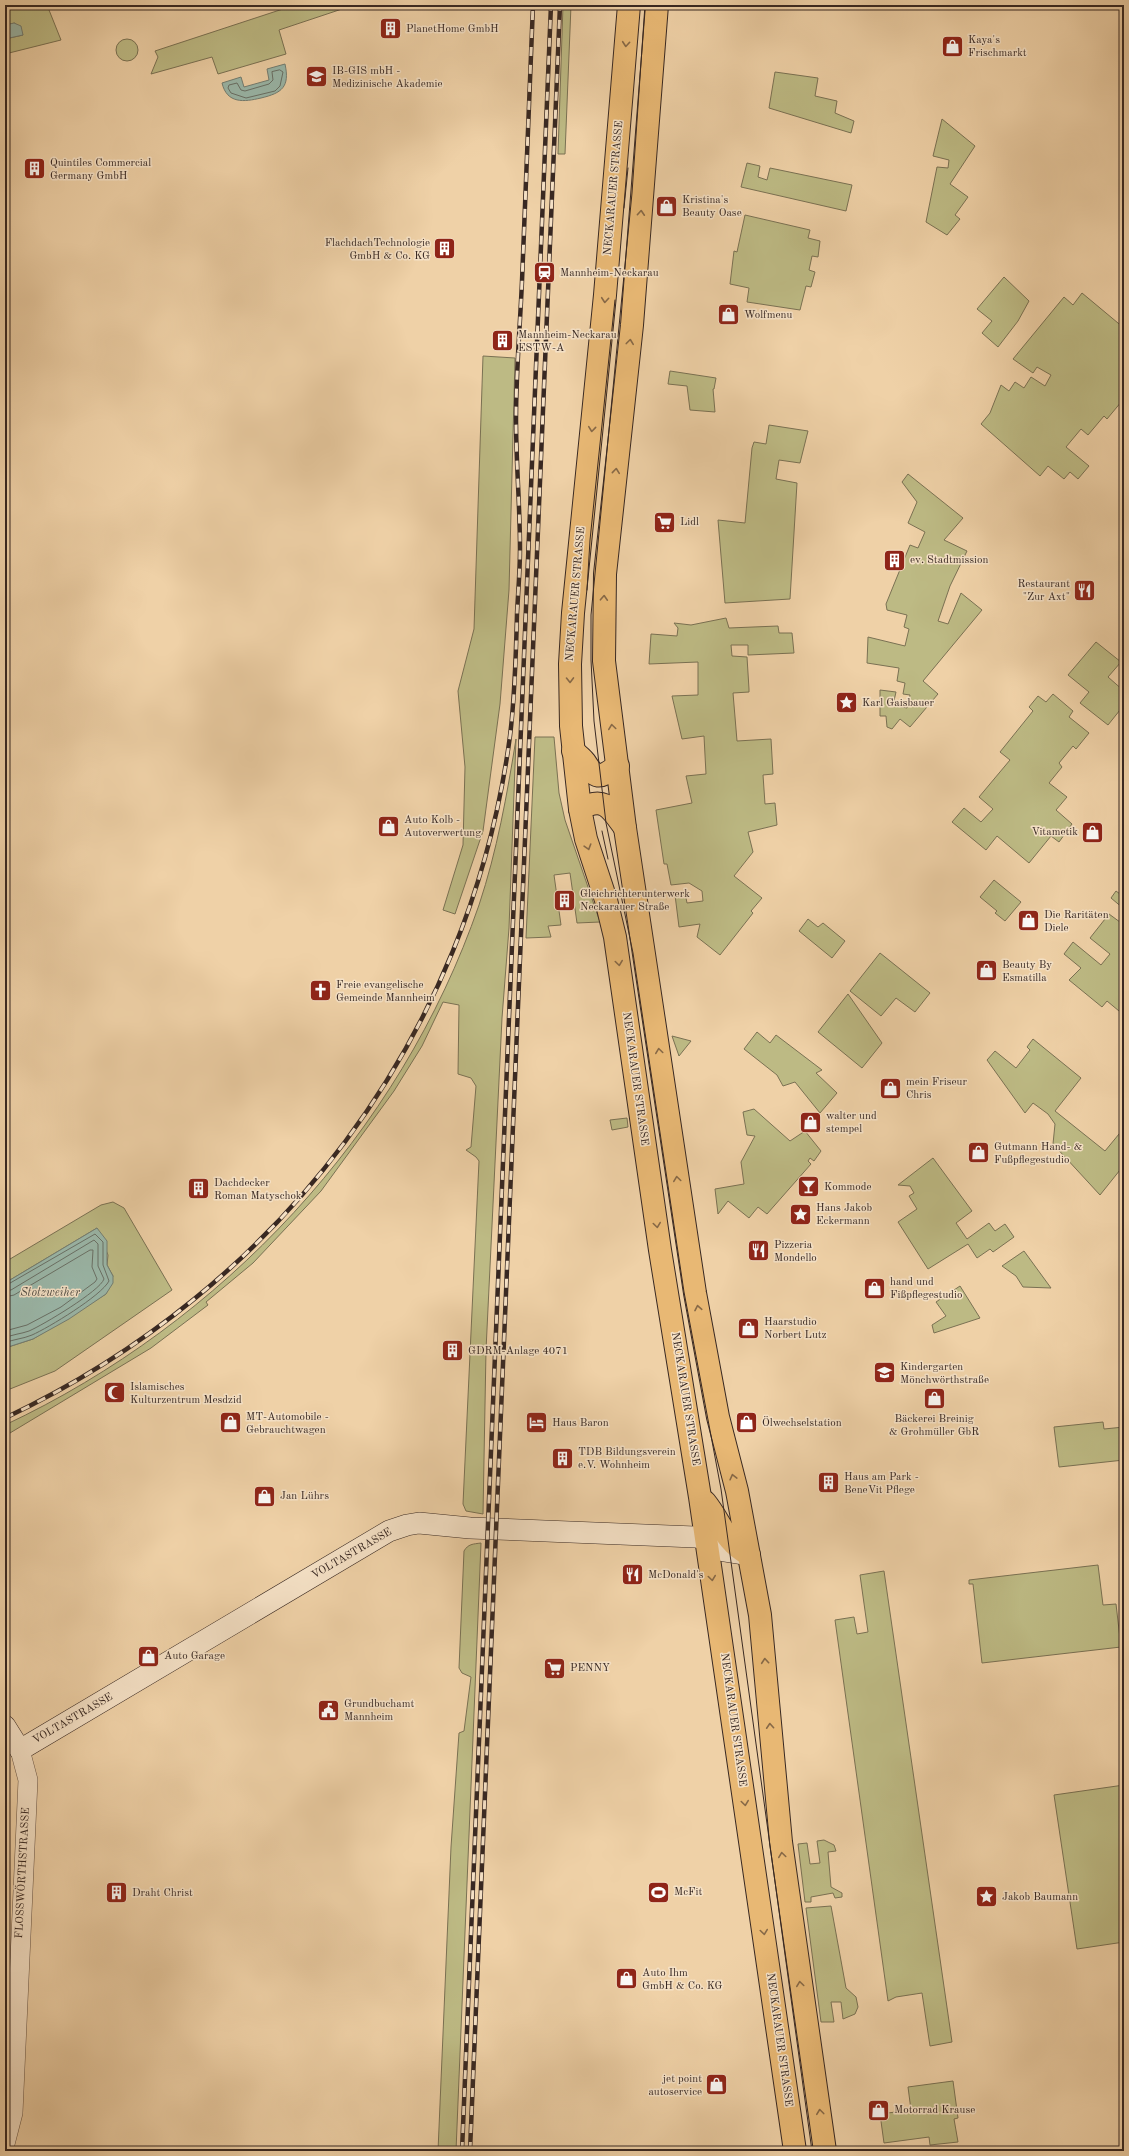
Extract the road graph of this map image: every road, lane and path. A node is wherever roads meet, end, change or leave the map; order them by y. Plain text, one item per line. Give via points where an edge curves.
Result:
1 (629, 5) edge
2 (657, 5) edge
3 (573, 751) junction
4 (618, 766) junction
5 (580, 809) junction
6 (626, 828) junction
7 (742, 1515) junction
8 (719, 1541) junction
9 (749, 1555) junction
10 (755, 1589) junction
11 (5, 1726) edge
12 (20, 1750) junction
13 (5, 2144) edge
14 (795, 2151) edge
15 (825, 2151) edge

1 -> 3 main road, NECKARAUER STRASSE via 605,294 570,646
4 -> 2 main road via 604,661 605,581 632,325
3 - 4 main road via 585,761 594,774 603,775
3 - 5 main road, NECKARAUER STRASSE
4 - 6 main road
5 - 6 main road via 592,802 600,802 612,810
5 -> 8 main road, NECKARAUER STRASSE via 586,839 615,937 660,1250 700,1497 712,1511
7 -> 6 main road via 718,1417 695,1293
7 - 8 main road
7 - 9 main road
8 - 9 main road
8 - 10 main road
8 - 12 main road, VOLTASTRASSE via 695,1537 600,1532 470,1528 430,1523 407,1525 389,1532
8 -> 14 main road, NECKARAUER STRASSE
9 - 10 main road
15 -> 10 main road via 780,1842 764,1655
11 - 12 main road, FLOSSWÖRTHSTRASSE
12 - 13 street, FLOSSWÖRTHSTRASSE via 28,1780 13,2113

